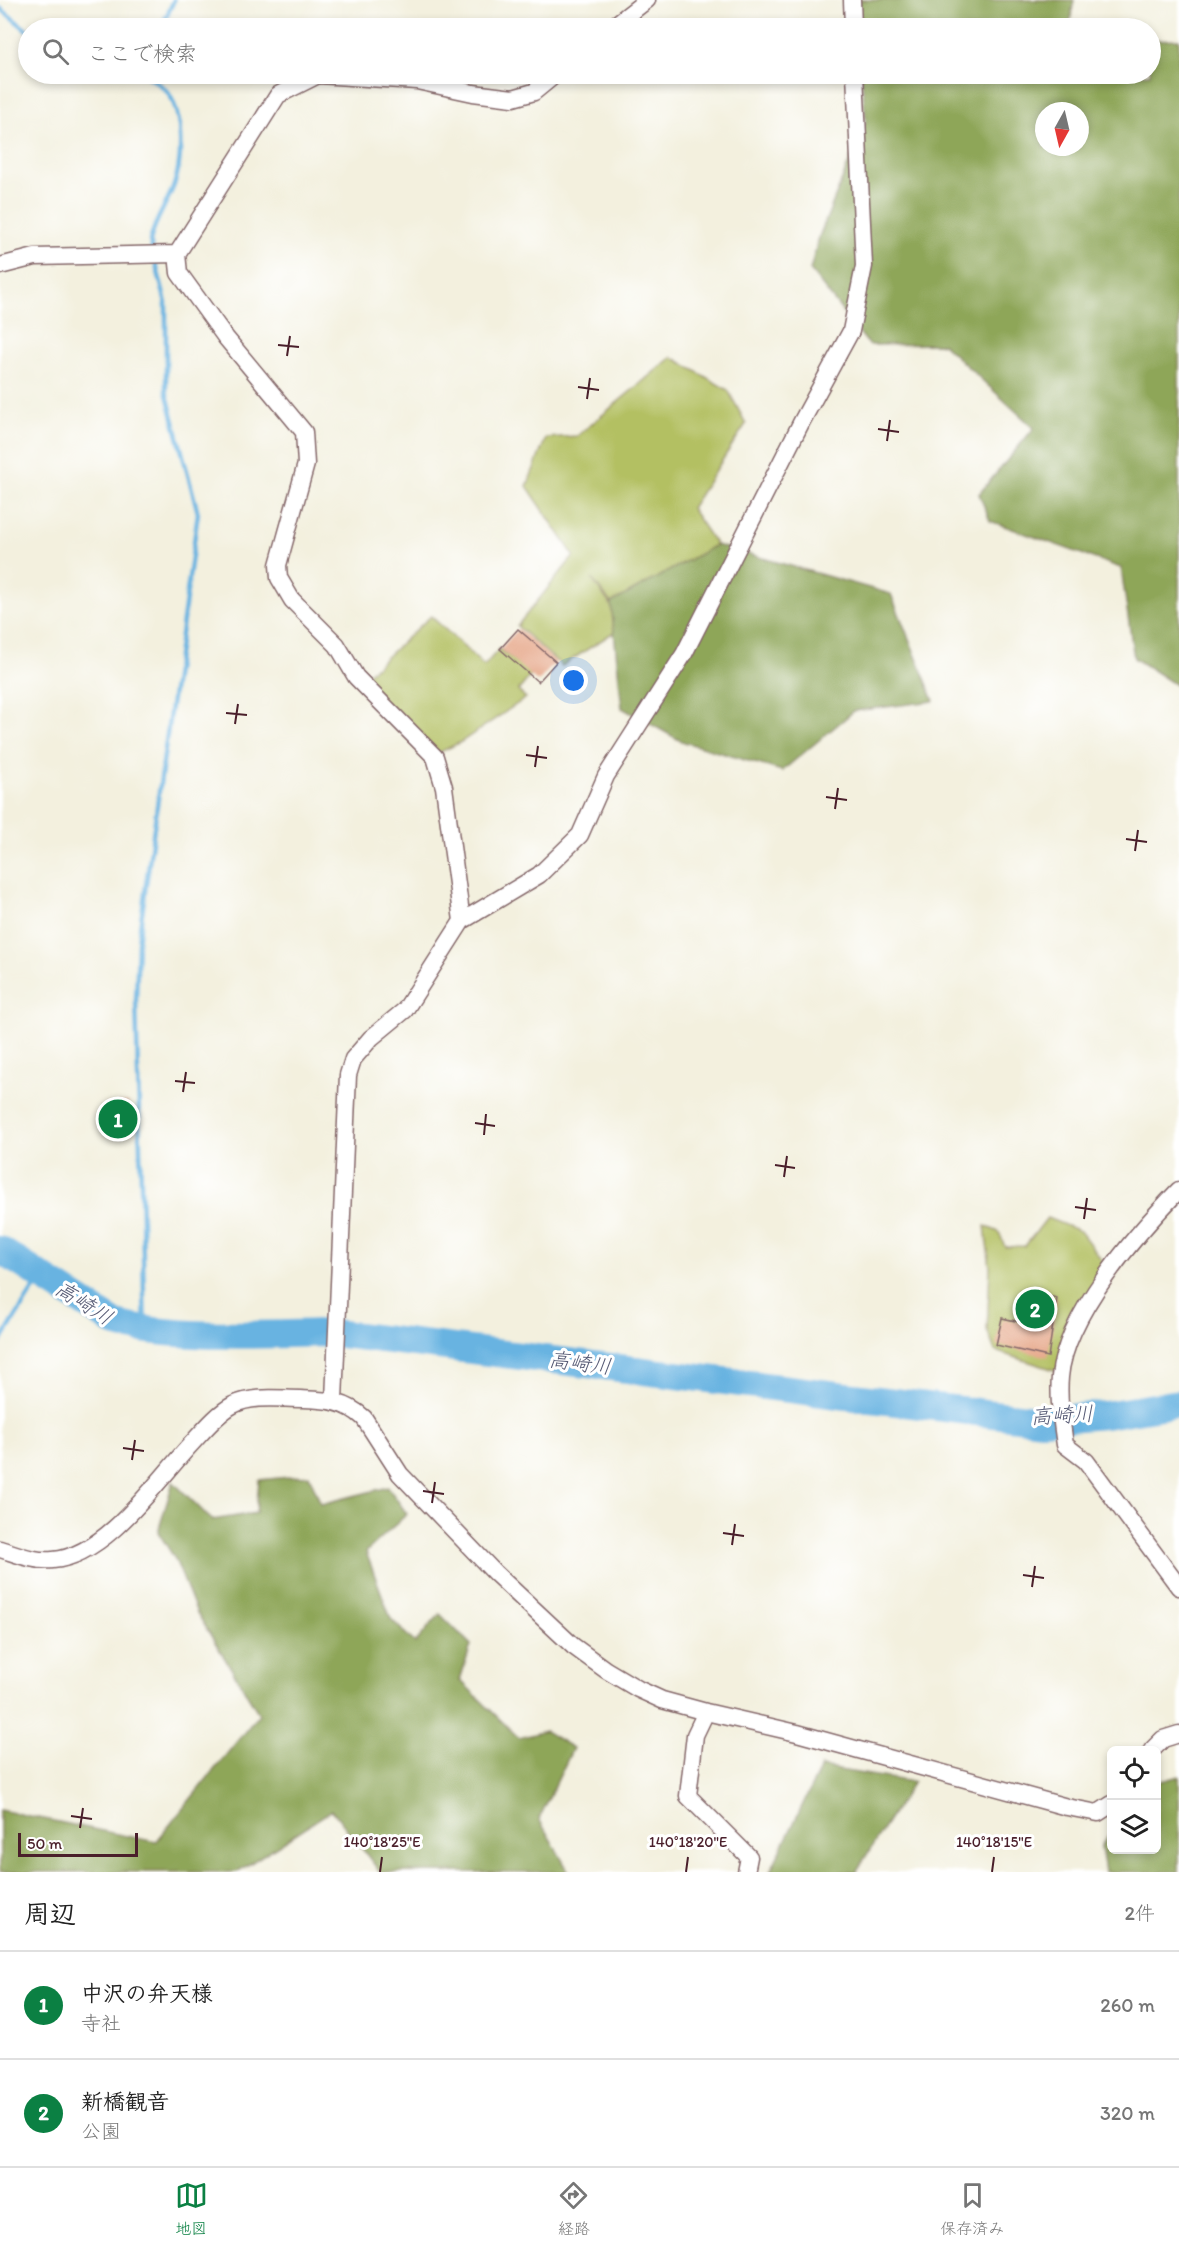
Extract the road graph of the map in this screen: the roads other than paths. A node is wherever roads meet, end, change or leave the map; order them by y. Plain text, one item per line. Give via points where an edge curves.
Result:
1 (647, 0) edge
2 (852, 0) edge
3 (624, 18) edge
4 (853, 18) edge
5 (296, 84) edge
6 (431, 84) edge
7 (544, 84) edge
8 (855, 84) edge
9 (177, 254) junction
10 (0, 266) edge
11 (462, 921) junction
12 (1179, 1190) edge
13 (334, 1400) junction
14 (0, 1549) edge
15 (1179, 1587) edge
16 (706, 1712) junction
17 (1179, 1734) edge
18 (1156, 1746) edge
19 (1107, 1807) edge
20 (746, 1872) edge

1 - 3 street
2 - 4 street
5 - 9 street via 278,94
6 - 7 street via 513,98 534,92
8 - 11 street via 864,266 851,331 684,654 606,776 580,835 539,875
9 - 10 street via 35,257
9 - 11 street via 180,273 193,292 304,432 306,464 278,566 279,578 292,600 337,645 356,677 435,757 444,787
11 - 13 street via 405,1010 365,1045 353,1059 348,1075
12 - 15 street via 1095,1290 1070,1341 1060,1386 1065,1445 1086,1461
13 - 14 street via 250,1400 232,1406 112,1530 76,1555 37,1559
13 - 16 street via 364,1418 400,1474 495,1574 573,1646 638,1689
16 - 19 street via 1067,1807 1098,1813
16 - 20 street via 695,1734 688,1796 749,1857
17 - 18 street

